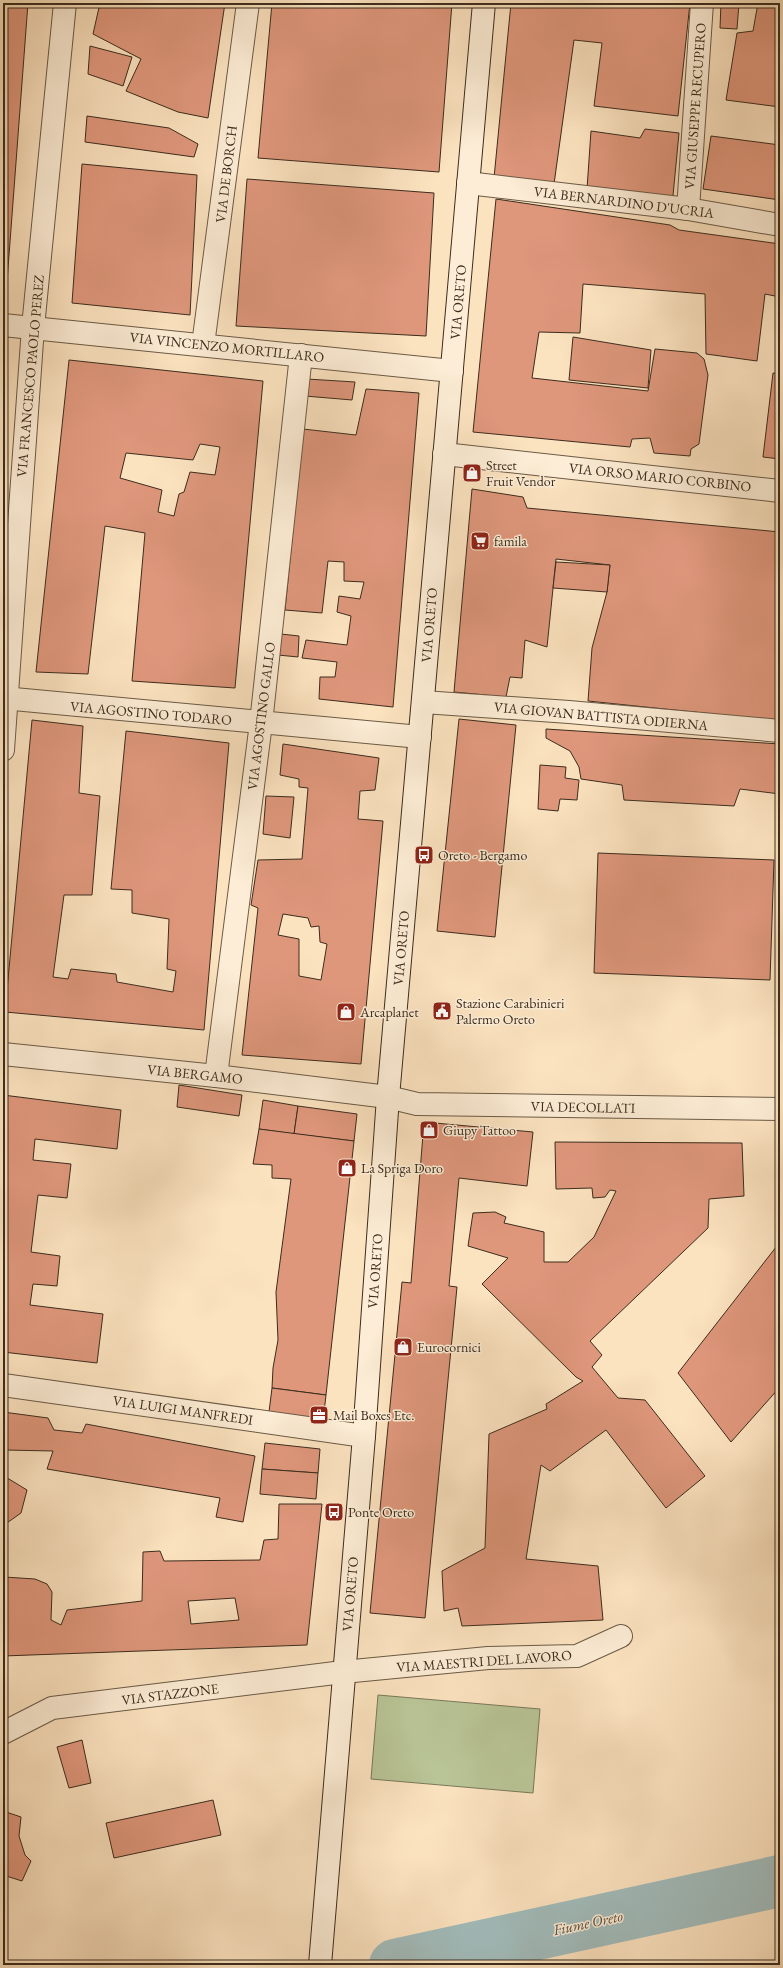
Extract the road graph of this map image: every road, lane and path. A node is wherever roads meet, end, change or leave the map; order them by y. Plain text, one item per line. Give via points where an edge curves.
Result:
1 (65, 3) edge
2 (248, 3) edge
3 (484, 3) edge
4 (702, 3) edge
5 (468, 183) junction
6 (688, 209) junction
7 (780, 225) edge
8 (3, 325) edge
9 (33, 327) junction
10 (204, 345) junction
11 (301, 355) junction
12 (452, 371) junction
13 (444, 454) junction
14 (780, 491) edge
15 (5, 699) edge
16 (422, 702) junction
17 (261, 723) junction
18 (780, 731) edge
19 (420, 737) junction
20 (3, 750) edge
21 (3, 1054) edge
22 (216, 1076) junction
23 (388, 1097) junction
24 (780, 1109) edge
25 (3, 1385) edge
26 (364, 1436) junction
27 (621, 1636) dead end
28 (343, 1672) junction
29 (3, 1733) edge
30 (320, 1965) edge

1 - 9 street, VIA FRANCESCO PAOLO PEREZ
2 - 10 street, VIA DE BORCH
3 - 5 street, VIA ORETO
4 - 6 street, VIA GIUSEPPE RECUPERO
5 - 6 street, VIA BERNARDINO D'UCRIA
5 - 12 street, VIA ORETO
6 - 7 street, VIA BERNARDINO D'UCRIA
8 - 9 street, VIA VINCENZO MORTILLARO
9 - 10 street, VIA VINCENZO MORTILLARO
9 - 15 street, VIA FRANCESCO PAOLO PEREZ
10 - 11 street, VIA VINCENZO MORTILLARO
11 - 12 street, VIA VINCENZO MORTILLARO
11 - 17 street, VIA AGOSTINO GALLO
12 - 13 street, VIA ORETO
13 - 14 street, VIA ORSO MARIO CORBINO
13 - 16 street, VIA ORETO
15 - 17 street, VIA AGOSTINO TODARO
15 - 20 street, VIA FRANCESCO PAOLO PEREZ
16 - 18 street, VIA GIOVAN BATTISTA ODIERNA
16 - 19 street, VIA ORETO
17 - 19 street, VIA AGOSTINO TODARO
17 - 22 street, VIA AGOSTINO GALLO
19 - 23 street, VIA ORETO
21 - 22 street, VIA BERGAMO
22 - 23 street, VIA BERGAMO
23 - 24 street, VIA DECOLLATI via 417,1104
23 - 26 street, VIA ORETO
25 - 26 street, VIA LUIGI MANFREDI
26 - 28 street, VIA ORETO
27 - 28 street, VIA MAESTRI DEL LAVORO via 577,1656 488,1658
28 - 29 street, VIA STAZZONE via 52,1708
28 - 30 street, VIA ORETO

